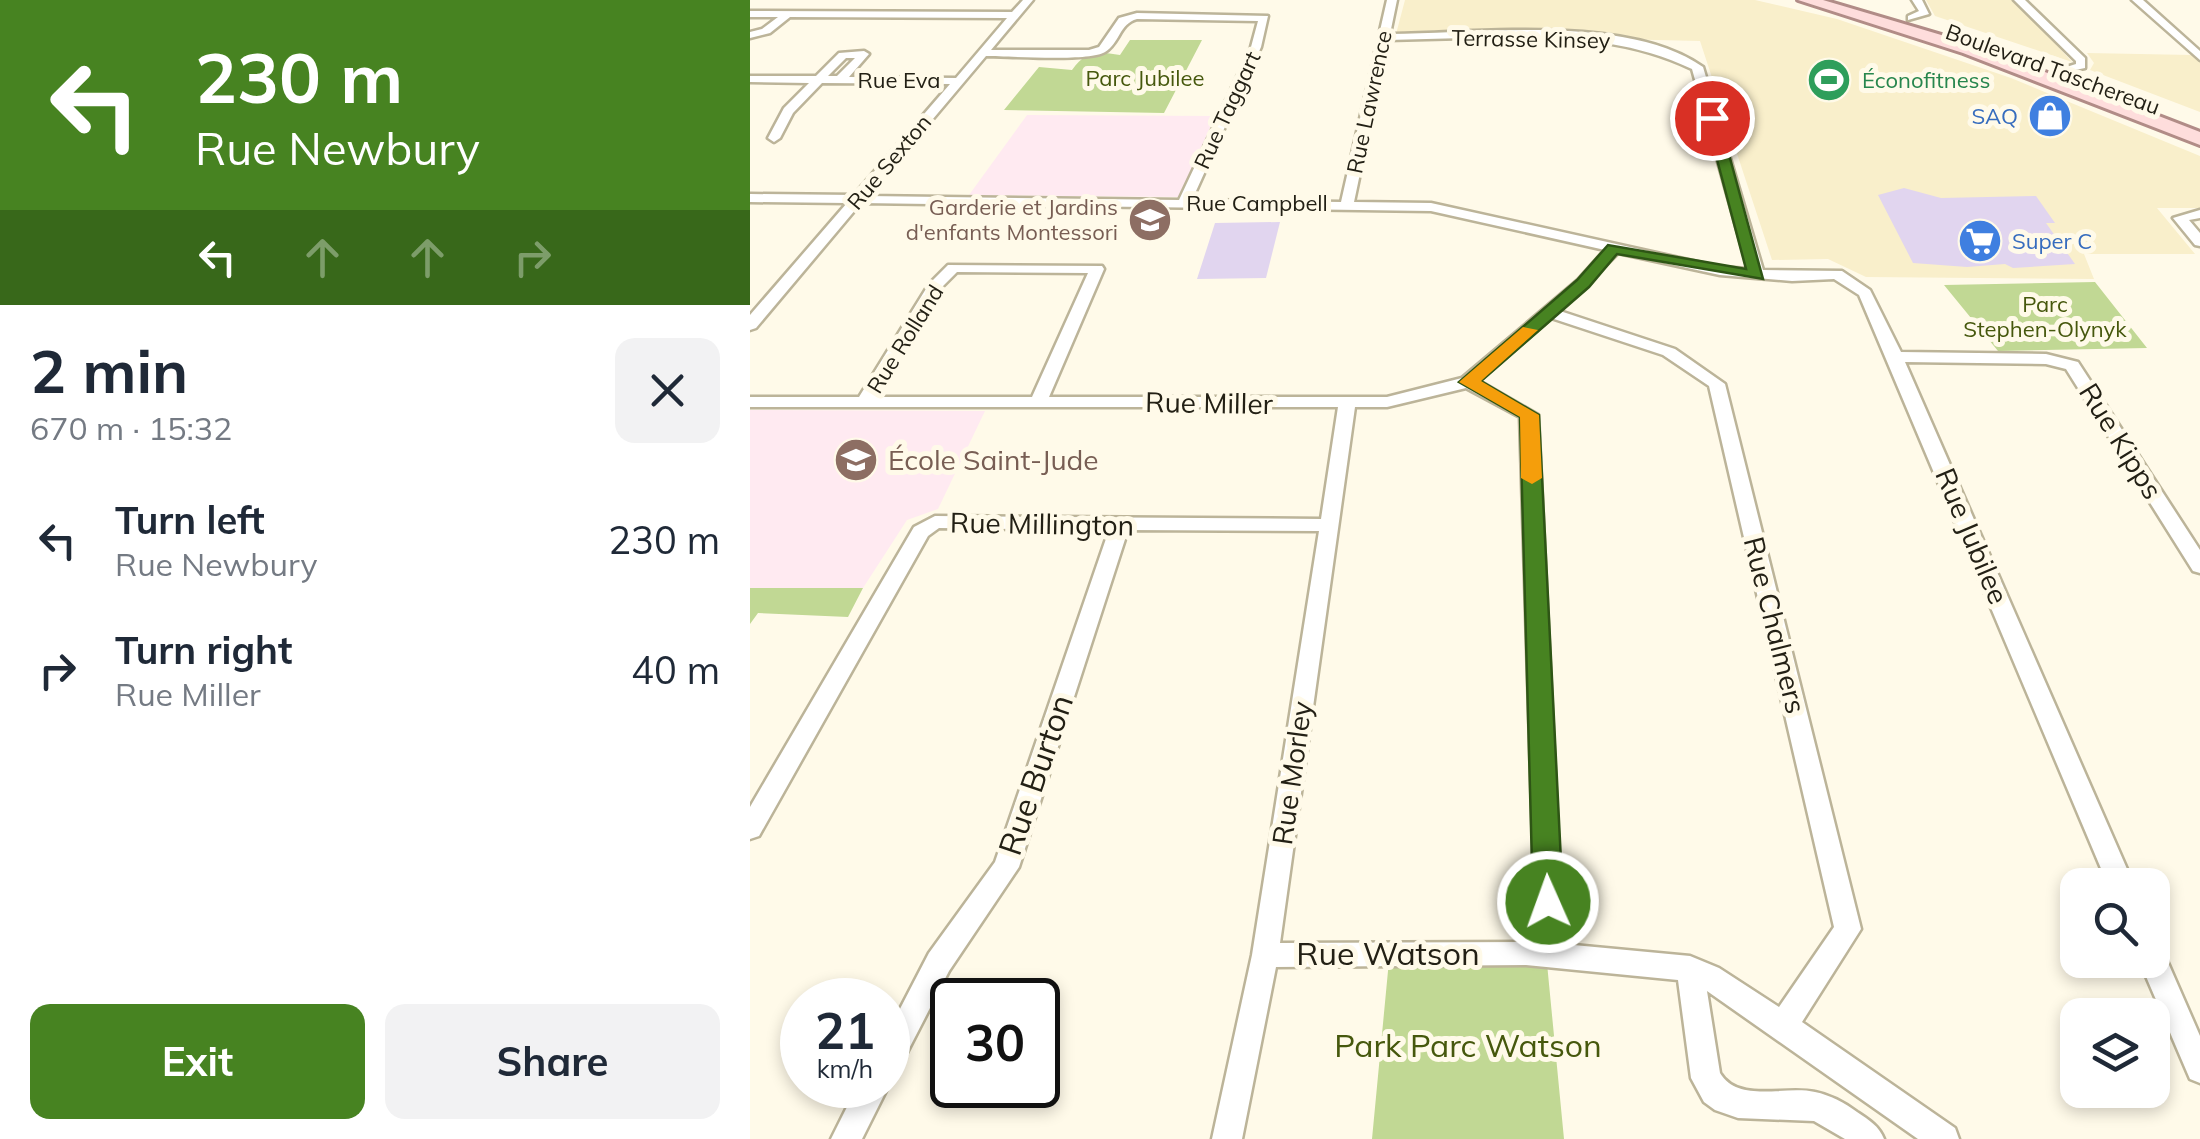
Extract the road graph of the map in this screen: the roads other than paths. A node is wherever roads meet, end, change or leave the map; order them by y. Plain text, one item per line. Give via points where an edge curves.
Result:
1 (1028, 0) edge
2 (1392, 0) edge
3 (1806, 0) edge
4 (1846, 0) edge
5 (1917, 0) edge
6 (2019, 0) edge
7 (2137, 0) edge
8 (750, 14) edge
9 (767, 14) junction
10 (788, 14) junction
11 (1015, 15) junction
12 (1912, 18) junction
13 (750, 27) edge
14 (750, 35) edge
15 (1383, 37) junction
16 (984, 52) junction
17 (2199, 55) edge
18 (2064, 71) junction
19 (750, 79) edge
20 (820, 80) junction
21 (840, 80) junction
22 (958, 81) junction
23 (2200, 124) edge
24 (774, 138) dead end
25 (2200, 140) edge
26 (750, 198) edge
27 (857, 200) junction
28 (1184, 203) junction
29 (1347, 203) junction
30 (2200, 214) edge
31 (2200, 242) edge
32 (1614, 249) junction
33 (1757, 276) junction
34 (1550, 313) junction
35 (750, 326) edge
36 (1896, 357) junction
37 (1468, 382) junction
38 (750, 402) edge
39 (864, 402) junction
40 (1038, 402) junction
41 (1346, 405) junction
42 (1328, 525) junction
43 (1120, 526) junction
44 (2200, 566) edge
45 (750, 829) edge
46 (2115, 868) edge
47 (1265, 955) junction
48 (1550, 955) junction
49 (1690, 970) junction
50 (2161, 978) edge
51 (910, 1018) edge
52 (1784, 1026) junction
53 (2200, 1069) edge
54 (862, 1108) edge
55 (846, 1139) edge
56 (1227, 1139) edge
57 (1869, 1139) edge
58 (1944, 1139) edge

1 - 11 street, Rue Sexton
2 - 15 street, Rue Lawrence
3 - 25 main road, Boulevard Taschereau via 1969,49
4 - 12 main road, Boulevard Taschereau
5 - 12 street via 1925,12
6 - 18 street via 2082,60
7 - 17 street
8 - 9 street
9 - 10 street
9 - 13 street
10 - 11 street
10 - 14 street
11 - 16 street, Rue Sexton
12 - 18 main road, Boulevard Taschereau
15 - 29 street, Rue Lawrence
15 - 33 street, Terrasse Kinsey via 1609,38 1648,45 1697,67
16 - 22 street, Rue Sexton
16 - 28 street, Rue Taggart via 1093,52 1103,49 1124,20 1137,16 1264,18
18 - 23 main road, Boulevard Taschereau
19 - 20 street, Rue Eva
20 - 21 street, Rue Eva
20 - 21 street, Rue Eva via 842,55 864,54
20 - 24 street via 788,110
21 - 22 street, Rue Eva
22 - 27 street, Rue Sexton
26 - 27 street, Rue Campbell
27 - 28 street, Rue Campbell
27 - 35 street, Rue Sexton
28 - 29 street, Rue Campbell
29 - 32 street, Rue Campbell via 1431,208
30 - 31 street via 2180,218
32 - 33 street, Rue Campbell
32 - 34 street, Rue Miller
33 - 36 street, Rue Jubilee via 1837,274 1865,294
34 - 37 street, Rue Miller
34 - 52 street, Rue Chalmers via 1669,352 1716,384 1848,929
36 - 44 street, Rue Kipps via 2072,365
36 - 46 street, Rue Jubilee
37 - 41 street, Rue Miller
37 - 48 street via 1530,415
38 - 39 street, Rue Miller
39 - 40 street, Rue Miller
39 - 40 street, Rue Rolland via 936,284 953,268 1097,269
40 - 41 street, Rue Miller
41 - 42 street, Rue Morley
42 - 43 street, Rue Millington
42 - 47 street, Rue Morley
43 - 45 street, Rue Millington via 935,522 921,532
43 - 51 street, Rue Burton via 1006,867 939,962
47 - 48 street, Rue Watson
47 - 56 street, Rue Morley
48 - 49 street, Rue Watson
49 - 52 street, Rue Watson
49 - 57 street via 1712,1093 1727,1103 1816,1106
50 - 53 street
52 - 58 street, Rue Watson
54 - 55 street

